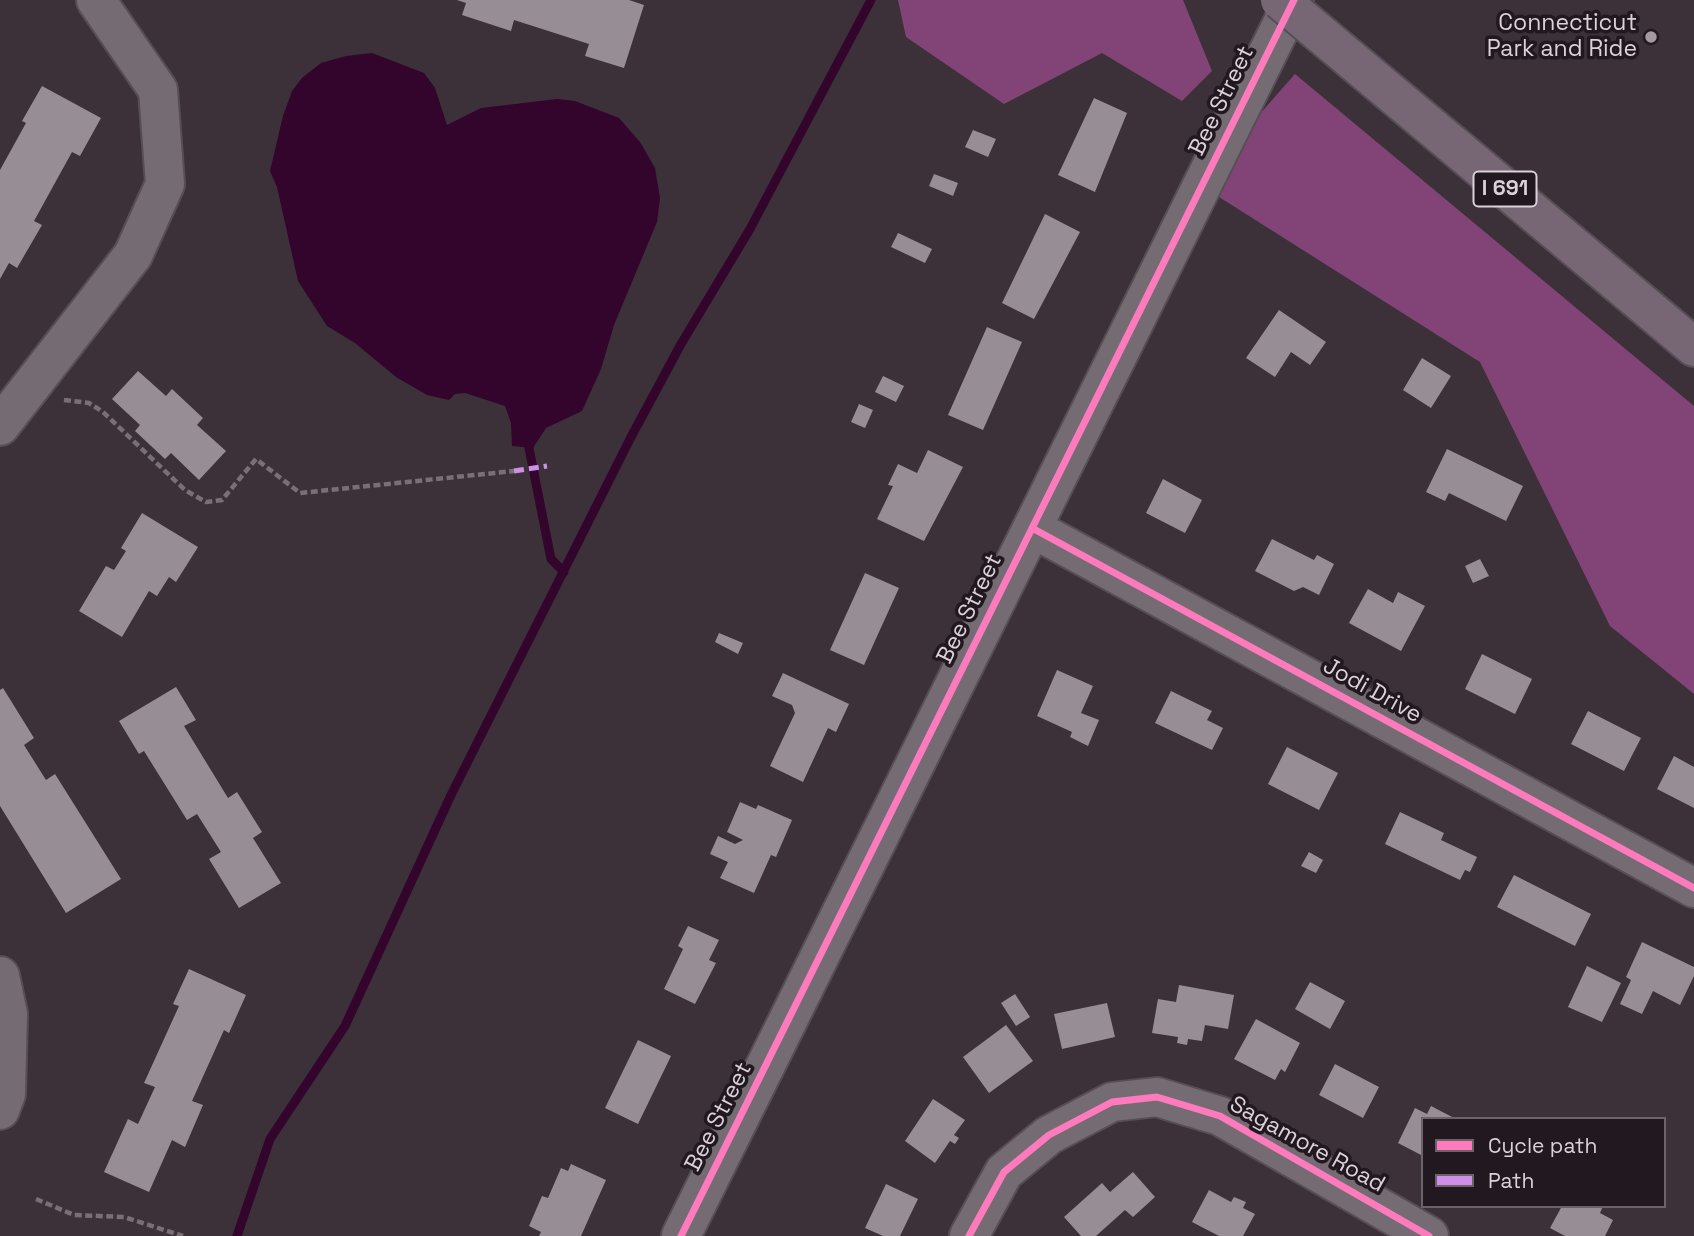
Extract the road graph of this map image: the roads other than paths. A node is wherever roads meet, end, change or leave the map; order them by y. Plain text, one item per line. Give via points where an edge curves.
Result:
1 (96, 0) edge
2 (1280, 0) edge
3 (1294, 0) edge
4 (1694, 347) edge
5 (0, 426) edge
6 (1032, 527) junction
7 (1694, 888) edge
8 (0, 976) edge
9 (0, 1110) edge
10 (681, 1236) edge
11 (969, 1236) edge
12 (1430, 1236) edge

1 - 5 street via 158,90 165,184 133,255
2 - 4 highway, I 691, bridge
3 - 6 street, Bee Street
6 - 7 street, Jodi Drive
6 - 10 street, Bee Street
8 - 9 street via 8,1014 6,1094
11 - 12 street, Sagamore Road via 1004,1172 1049,1135 1112,1102 1157,1097 1220,1116

